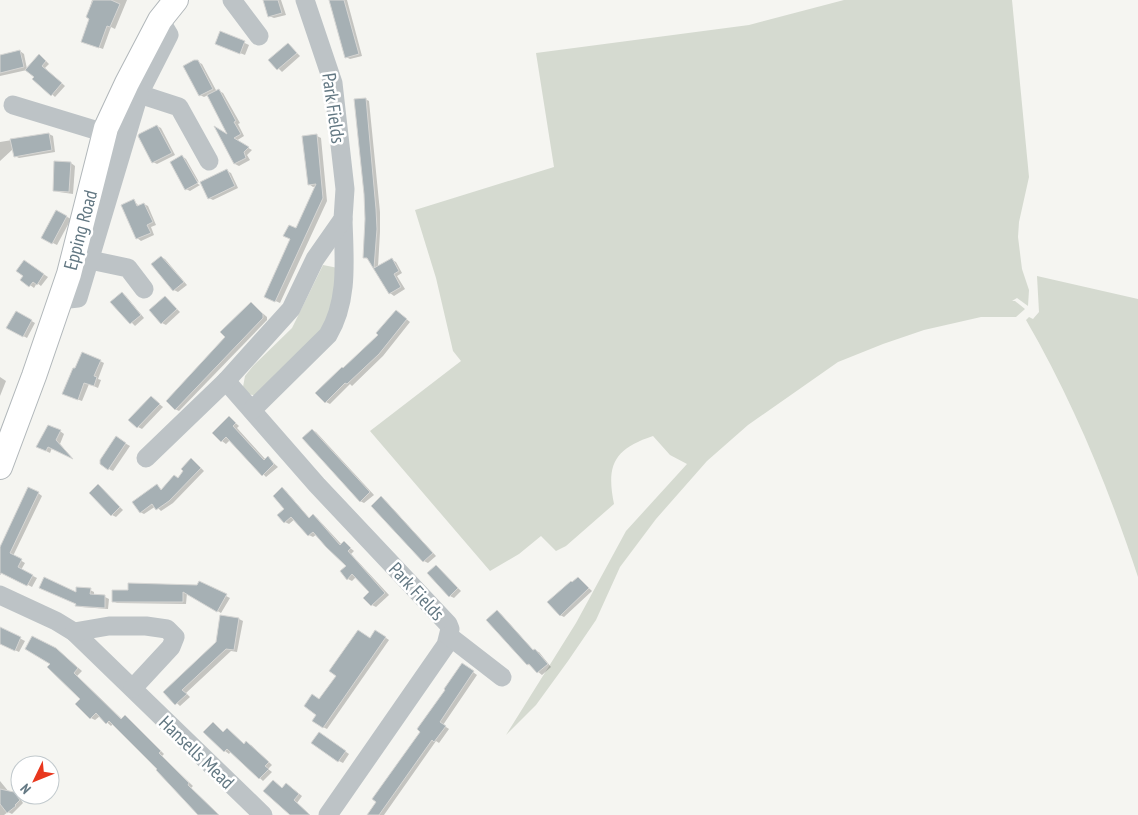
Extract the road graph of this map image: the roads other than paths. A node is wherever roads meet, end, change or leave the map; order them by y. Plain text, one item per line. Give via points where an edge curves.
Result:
1 (176, 0) edge
2 (232, 0) edge
3 (305, 0) edge
4 (160, 20) junction
5 (259, 36) dead end
6 (140, 94) junction
7 (14, 105) dead end
8 (105, 132) junction
9 (209, 161) dead end
10 (343, 219) junction
11 (316, 259) junction
12 (90, 260) junction
13 (344, 267) junction
14 (144, 289) dead end
15 (60, 300) junction
16 (226, 381) junction
17 (252, 410) junction
18 (146, 458) dead end
19 (0, 468) edge
20 (0, 595) edge
21 (74, 632) junction
22 (449, 636) junction
23 (502, 678) dead end
24 (133, 688) junction
25 (263, 815) edge
26 (328, 815) edge

1 - 4 main road, Epping Road
2 - 5 street
3 - 10 street, Park Fields via 333,83 345,189
4 - 6 street via 169,35
4 - 8 main road, Epping Road via 126,83
6 - 9 street via 179,107
6 - 12 street
7 - 8 street
8 - 15 main road, Epping Road
10 - 11 street
10 - 13 street, Park Fields
11 - 13 street via 330,260
11 - 16 street via 291,309
12 - 14 street via 128,268
12 - 15 street via 78,298
13 - 17 street, Park Fields via 341,305 328,335
15 - 19 main road, Epping Road
16 - 17 street, Park Fields
16 - 18 street
17 - 22 street, Park Fields via 317,485 448,624
20 - 21 street, Hansells Mead
21 - 24 street, Hansells Mead
21 - 24 street via 110,626 167,629 175,637 171,647
22 - 23 street
22 - 26 street, Park Fields via 446,645
24 - 25 street, Hansells Mead

